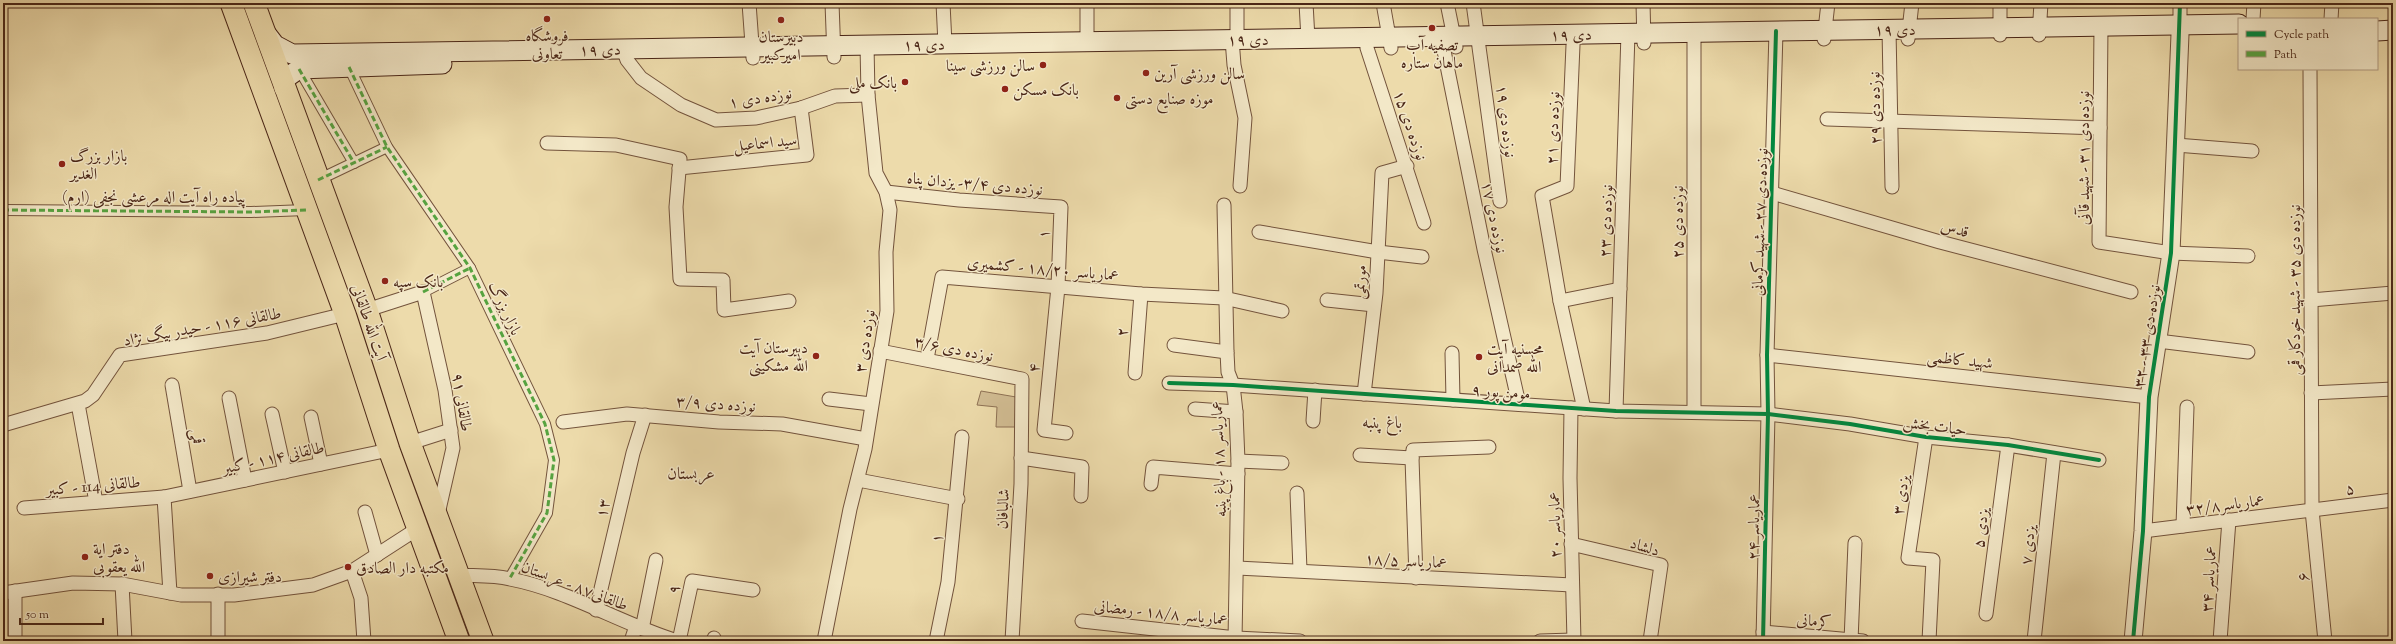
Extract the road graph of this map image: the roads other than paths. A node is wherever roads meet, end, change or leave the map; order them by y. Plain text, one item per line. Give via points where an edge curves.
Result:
1 (231, 3) edge
2 (254, 3) edge
3 (749, 3) edge
4 (832, 3) edge
5 (943, 3) edge
6 (1087, 3) edge
7 (1237, 3) edge
8 (1306, 3) edge
9 (1383, 3) edge
10 (1447, 3) edge
11 (1472, 3) edge
12 (1643, 3) edge
13 (1828, 3) edge
14 (1912, 3) edge
15 (2000, 3) edge
16 (2041, 3) edge
17 (2180, 3) edge
18 (2254, 3) edge
19 (2332, 3) edge
20 (2253, 18) edge
21 (2331, 18) edge
22 (2393, 21) edge
23 (2378, 22) edge
24 (2238, 24) edge
25 (2180, 30) junction
26 (2378, 30) edge
27 (2393, 30) edge
28 (2101, 31) junction
29 (265, 32) junction
30 (2000, 32) junction
31 (2040, 32) junction
32 (2238, 33) edge
33 (1824, 34) junction
34 (1889, 34) junction
35 (1909, 34) junction
36 (1776, 36) junction
37 (1694, 37) junction
38 (1636, 38) junction
39 (1308, 39) junction
40 (1448, 41) junction
41 (1479, 41) junction
42 (1087, 42) junction
43 (1390, 42) junction
44 (1233, 43) junction
45 (1366, 43) junction
46 (1573, 45) junction
47 (946, 50) junction
48 (834, 51) junction
49 (867, 51) junction
50 (752, 52) junction
51 (625, 54) junction
52 (349, 67) junction
53 (299, 69) junction
54 (2310, 70) edge
55 (284, 88) junction
56 (868, 95) junction
57 (801, 108) junction
58 (1827, 119) dead end
59 (1892, 120) junction
60 (2100, 128) junction
61 (547, 143) dead end
62 (2176, 145) junction
63 (387, 147) junction
64 (2252, 151) dead end
65 (354, 163) junction
66 (679, 164) junction
67 (1407, 166) junction
68 (318, 180) junction
69 (1240, 186) dead end
70 (1892, 187) dead end
71 (886, 192) junction
72 (1772, 193) junction
73 (1542, 196) joint
74 (1500, 201) dead end
75 (1224, 205) dead end
76 (1061, 207) joint
77 (3, 210) edge
78 (306, 210) junction
79 (1424, 223) dead end
80 (1259, 232) dead end
81 (1378, 252) junction
82 (2171, 253) junction
83 (2248, 256) dead end
84 (1422, 257) dead end
85 (470, 268) junction
86 (1058, 287) junction
87 (1620, 289) junction
88 (423, 292) junction
89 (2131, 292) dead end
90 (2393, 293) edge
91 (1141, 294) junction
92 (1224, 298) junction
93 (1327, 300) dead end
94 (2311, 300) junction
95 (789, 301) dead end
96 (1560, 301) junction
97 (1374, 305) junction
98 (367, 310) junction
99 (1282, 311) dead end
100 (345, 314) junction
101 (2158, 341) junction
102 (1174, 345) dead end
103 (880, 351) junction
104 (1227, 352) junction
105 (2248, 352) dead end
106 (1452, 353) dead end
107 (1767, 355) junction
108 (927, 359) junction
109 (1135, 373) dead end
110 (1022, 379) joint
111 (1168, 383) dead end
112 (172, 385) dead end
113 (1233, 385) junction
114 (2393, 389) edge
115 (1315, 390) junction
116 (2311, 393) junction
117 (1364, 394) junction
118 (2149, 397) junction
119 (229, 398) dead end
120 (829, 399) dead end
121 (1453, 400) junction
122 (81, 403) junction
123 (871, 404) junction
124 (1519, 404) junction
125 (2186, 407) dead end
126 (1578, 408) junction
127 (1195, 409) dead end
128 (1616, 411) junction
129 (1236, 412) junction
130 (1694, 412) junction
131 (272, 414) dead end
132 (1768, 414) junction
133 (645, 415) junction
134 (311, 417) dead end
135 (1313, 421) dead end
136 (563, 422) dead end
137 (3, 424) edge
138 (451, 430) junction
139 (1066, 433) dead end
140 (962, 437) dead end
141 (1926, 437) junction
142 (866, 439) junction
143 (410, 443) junction
144 (2008, 445) junction
145 (1489, 447) dead end
146 (389, 450) junction
147 (2054, 453) junction
148 (1360, 454) dead end
149 (1021, 458) junction
150 (1412, 458) junction
151 (2100, 460) dead end
152 (1282, 463) dead end
153 (322, 464) junction
154 (1238, 467) junction
155 (285, 472) junction
156 (245, 480) junction
157 (858, 480) junction
158 (1151, 484) dead end
159 (190, 491) junction
160 (1297, 493) dead end
161 (1081, 496) dead end
162 (164, 497) junction
163 (958, 499) junction
164 (2393, 500) edge
165 (96, 502) junction
166 (24, 508) dead end
167 (2312, 510) junction
168 (365, 512) dead end
169 (437, 518) junction
170 (2229, 520) junction
171 (2184, 526) junction
172 (417, 530) junction
173 (2143, 531) junction
174 (1856, 543) dead end
175 (1571, 544) junction
176 (377, 555) junction
177 (656, 560) dead end
178 (1237, 568) junction
179 (1300, 570) junction
180 (352, 571) junction
181 (458, 574) junction
182 (510, 578) junction
183 (1416, 578) junction
184 (122, 584) junction
185 (1572, 585) junction
186 (753, 590) dead end
187 (9, 592) edge
188 (170, 593) junction
189 (218, 594) junction
190 (596, 610) junction
191 (1986, 614) dead end
192 (1082, 621) dead end
193 (645, 632) edge
194 (1763, 637) edge
195 (1236, 639) edge
196 (1574, 640) edge
197 (15, 641) edge
198 (124, 641) edge
199 (218, 641) edge
200 (364, 641) edge
201 (459, 641) edge
202 (483, 641) edge
203 (631, 641) edge
204 (678, 641) edge
205 (824, 641) edge
206 (936, 641) edge
207 (1012, 641) edge
208 (1300, 641) edge
209 (1540, 641) edge
210 (1650, 641) edge
211 (1855, 641) edge
212 (1929, 641) edge
213 (2034, 641) edge
214 (2133, 641) edge
215 (2220, 641) edge
216 (2325, 641) edge

1 - 78 main road, آیت الله طالقانی
2 - 29 main road, آیت الله طالقانی
3 - 50 street
4 - 48 street
5 - 47 street
6 - 42 street
7 - 44 street
8 - 39 street
9 - 43 street
10 - 40 street, نوزده دی ۱۷
11 - 41 street, نوزده دی ۱۹
12 - 38 street, نوزده دی ۲۳
13 - 33 street
14 - 35 street
15 - 30 street
16 - 31 street
17 - 25 street
18 - 20 street
19 - 21 street
22 - 23 main road
24 - 25 main road, ۱۹ دی
25 - 28 main road, ۱۹ دی
25 - 32 main road, ۱۹ دی
25 - 62 street, ۳۲ - نوزده دی ۳۳
26 - 27 main road
28 - 31 main road, ۱۹ دی
28 - 60 street, نوزده دی ۳۱ - شهید قآنی
29 - 51 main road, ۱۹ دی via 275,45 292,54
29 - 55 main road, آیت الله طالقانی
30 - 31 main road, ۱۹ دی
30 - 35 main road, ۱۹ دی
33 - 34 main road, ۱۹ دی
33 - 36 main road, ۱۹ دی
34 - 35 main road, ۱۹ دی
34 - 59 street, نوزده دی ۲۹
36 - 37 main road, ۱۹ دی
36 - 72 street, نوزده دی ۲۷ - شهید کرمانی
37 - 38 main road, ۱۹ دی
37 - 130 street, نوزده دی ۲۵
38 - 41 main road, ۱۹ دی
38 - 46 main road, ۱۹ دی
38 - 87 street, نوزده دی ۲۳
39 - 44 main road, ۱۹ دی
39 - 45 main road, ۱۹ دی
40 - 41 main road, ۱۹ دی
40 - 43 main road, ۱۹ دی
40 - 124 street, نوزده دی ۱۷
41 - 46 main road, ۱۹ دی
41 - 74 street, نوزده دی ۱۹
42 - 44 main road, ۱۹ دی
42 - 47 main road, ۱۹ دی
43 - 45 main road, ۱۹ دی
44 - 45 main road, ۱۹ دی via 1338,51
44 - 47 main road, ۱۹ دی
44 - 69 street via 1246,118
45 - 67 street, نوزده دی ۱۵
46 - 73 street, نوزده دی ۲۱ via 1567,186
47 - 49 main road, ۱۹ دی
48 - 49 main road, ۱۹ دی
48 - 50 main road, ۱۹ دی
49 - 56 street, نوزده دی ۳
50 - 51 main road, ۱۹ دی
51 - 52 main road, ۱۹ دی
51 - 57 street, نوزده دی ۱ via 641,78 681,105 716,120 756,118
52 - 53 main road, ۱۹ دی
52 - 63 street, بازار بزرگ
53 - 55 main road via 286,78
53 - 65 street
54 - 94 street, نوزده دی ۳۵ - شهید خودکار قمی
55 - 68 main road, آیت الله طالقانی
56 - 57 street, نوزده دی ۱ via 835,96
56 - 71 street, نوزده دی ۳ via 876,173
57 - 66 street, سید اسماعیل via 806,156
58 - 59 street
59 - 60 street
59 - 70 street, نوزده دی ۲۹
60 - 82 street, نوزده دی ۳۱ - شهید قآنی via 2099,242
61 - 66 street via 616,145
62 - 64 street
62 - 82 street, ۳۲ - نوزده دی ۳۳
63 - 65 street
63 - 85 street, بازار بزرگ
65 - 68 street
66 - 95 street via 676,207 680,279 723,280 724,310
67 - 79 street, نوزده دی ۱۵
67 - 81 street, مورتمی via 1382,172
68 - 98 main road, آیت الله طالقانی
71 - 76 street, نوزده دی ۳/۴- یزدان پناه
71 - 103 street, نوزده دی ۳ via 890,210 886,252 887,311
72 - 89 street, قدس via 1940,242
72 - 107 street, نوزده دی ۲۷ - شهید کرمانی
73 - 96 street, عماریاسر ۲۰
75 - 92 street, عماریاسر ۱۸ - باغ پنبه
76 - 86 street, ۱
77 - 78 street, پیاده راه آیت اله مرعشی نجفی (ارم)
78 - 100 main road, آیت الله طالقانی
80 - 81 street
81 - 84 street
81 - 97 street, مورتمی
82 - 83 street
82 - 101 street, ۳۲ - نوزده دی ۳۳
85 - 88 street
85 - 182 street, بازار بزرگ via 545,424 554,460 547,513
86 - 91 street, عماریاسر ۱۸/۲۰ - کشمیری
86 - 108 street, عماریاسر ۱۸/۲۰ - کشمیری via 942,276
86 - 139 street, ۴ via 1044,430
87 - 96 street
87 - 128 street, نوزده دی ۲۳
88 - 98 street
88 - 138 street, طالقانی ۹۱ via 445,390
90 - 94 street
91 - 92 street, عماریاسر ۱۸/۲۰ - کشمیری
91 - 109 street, ۲
92 - 99 street, عماریاسر ۱۸/۲۰ - کشمیری
92 - 104 street, عماریاسر ۱۸ - باغ پنبه
93 - 97 street
94 - 116 street, نوزده دی ۳۵ - شهید خودکار قمی
96 - 126 street, عماریاسر ۲۰
97 - 117 street, مورتمی
98 - 143 main road, آیت الله طالقانی
100 - 122 street, طالقانی ۱۱۶ - حیدر بیگ نژاد via 267,333 120,355 93,396
100 - 146 main road, آیت الله طالقانی
101 - 105 street
101 - 118 street, ۳۲ - نوزده دی ۳۳
102 - 104 street
103 - 108 street, نوزده دی ۳/۶
103 - 123 street, نوزده دی ۳
104 - 113 street, عماریاسر ۱۸ - باغ پنبه via 1228,372
106 - 121 street
107 - 118 street, شهید کاظمی
107 - 132 street, نوزده دی ۲۷ - شهید کرمانی
108 - 110 street, نوزده دی ۳/۶
110 - 149 street, شالبافان
111 - 113 street, مومن پور ۹
112 - 159 street, قمی
113 - 115 street, مومن پور ۹
113 - 129 street, عماریاسر ۱۸ - باغ پنبه
114 - 116 street
115 - 117 street, مومن پور ۹
115 - 135 street
116 - 167 street, نوزده دی ۳۵ - شهید خودکار قمی
117 - 121 street, مومن پور ۹
118 - 173 street, ۳۲ - نوزده دی ۳۳
119 - 156 street
120 - 123 street
121 - 124 street, مومن پور ۹
122 - 137 street
122 - 165 street
123 - 142 street, نوزده دی ۳
124 - 126 street, مومن پور ۹
125 - 171 street
126 - 128 street, مومن پور ۹
126 - 175 street, عماریاسر ۲۰
127 - 129 street
128 - 130 street, مومن پور ۹
129 - 154 street, عماریاسر ۱۸ - باغ پنبه
130 - 132 street, مومن پور ۹
131 - 155 street
132 - 141 street, حیات بخش
132 - 194 street, عماریاسر ۲۴
133 - 136 street, نوزده دی ۳/۹ via 627,414
133 - 142 street, نوزده دی ۳/۹ via 719,422 782,424
133 - 190 street, ۱۳ via 633,453
134 - 153 street
138 - 143 street
138 - 169 street, طالقانی ۹۱ via 453,448
140 - 163 street, ۱
141 - 144 street, حیات بخش
141 - 212 street, یزدی ۳ via 1908,558 1933,560
142 - 157 street, نوزده دی ۳
143 - 169 main road, آیت الله طالقانی
144 - 147 street, حیات بخش
144 - 191 street, یزدی ۵
145 - 150 street via 1413,450
146 - 153 street, طالقانی ۱۱۴ - کبیر
146 - 172 main road, آیت الله طالقانی
147 - 151 street, حیات بخش
147 - 213 street, یزدی ۷
148 - 150 street
149 - 161 street via 1082,467
149 - 207 street, شالبافان
150 - 183 street
152 - 154 street
153 - 155 street, طالقانی ۱۱۴ - کبیر
154 - 158 street via 1153,467
154 - 178 street, عماریاسر ۱۸ - باغ پنبه
155 - 156 street, طالقانی ۱۱۴ - کبیر
156 - 159 street, طالقانی ۱۱۴ - کبیر
157 - 163 street
157 - 205 street, نوزده دی ۳
159 - 162 street, طالقانی ۱۱۴ - کبیر
160 - 179 street
162 - 165 street, طالقانی 114 - کبیر
162 - 188 street
163 - 206 street, ۱ via 948,582
164 - 167 street, ۵
165 - 166 street, طالقانی 114 - کبیر
167 - 170 street, عماریاسر۳۲/۸
167 - 216 street, ۶
168 - 176 street
169 - 181 main road, آیت الله طالقانی
170 - 171 street, عماریاسر۳۲/۸
170 - 215 street, عماریاسر ۳۴
171 - 173 street, عماریاسر۳۲/۸
172 - 176 street
172 - 201 main road, آیت الله طالقانی
173 - 214 street, ۳۲ - نوزده دی ۳۳
174 - 211 street
175 - 185 street, عماریاسر ۲۰
175 - 210 street, دلشاد via 1661,565
176 - 180 street
177 - 193 street
178 - 179 street, عماریاسر ۱۸/۵
178 - 195 street, عماریاسر ۱۸ - باغ پنبه
179 - 183 street, عماریاسر ۱۸/۵
180 - 189 street via 313,585 234,595
180 - 200 street via 360,598
181 - 182 street, طالقانی۸۷ - عربستان
181 - 202 main road, آیت الله طالقانی
182 - 190 street, طالقانی۸۷ - عربستان
183 - 185 street, عماریاسر ۱۸/۵
184 - 187 street via 73,584
184 - 188 street
184 - 198 street
185 - 196 street, عماریاسر ۲۰
186 - 204 street, ۹ via 692,581
187 - 197 street
188 - 189 street
189 - 199 street
190 - 193 street, طالقانی۸۷ - عربستان
192 - 195 street, عماریاسر ۱۸/۸ - رمضانی
193 - 203 street
193 - 204 street, طالقانی۸۷ - عربستان
194 - 211 street, کرمانی
195 - 208 street, عماریاسر ۱۸/۸ - رمضانی
196 - 209 street

